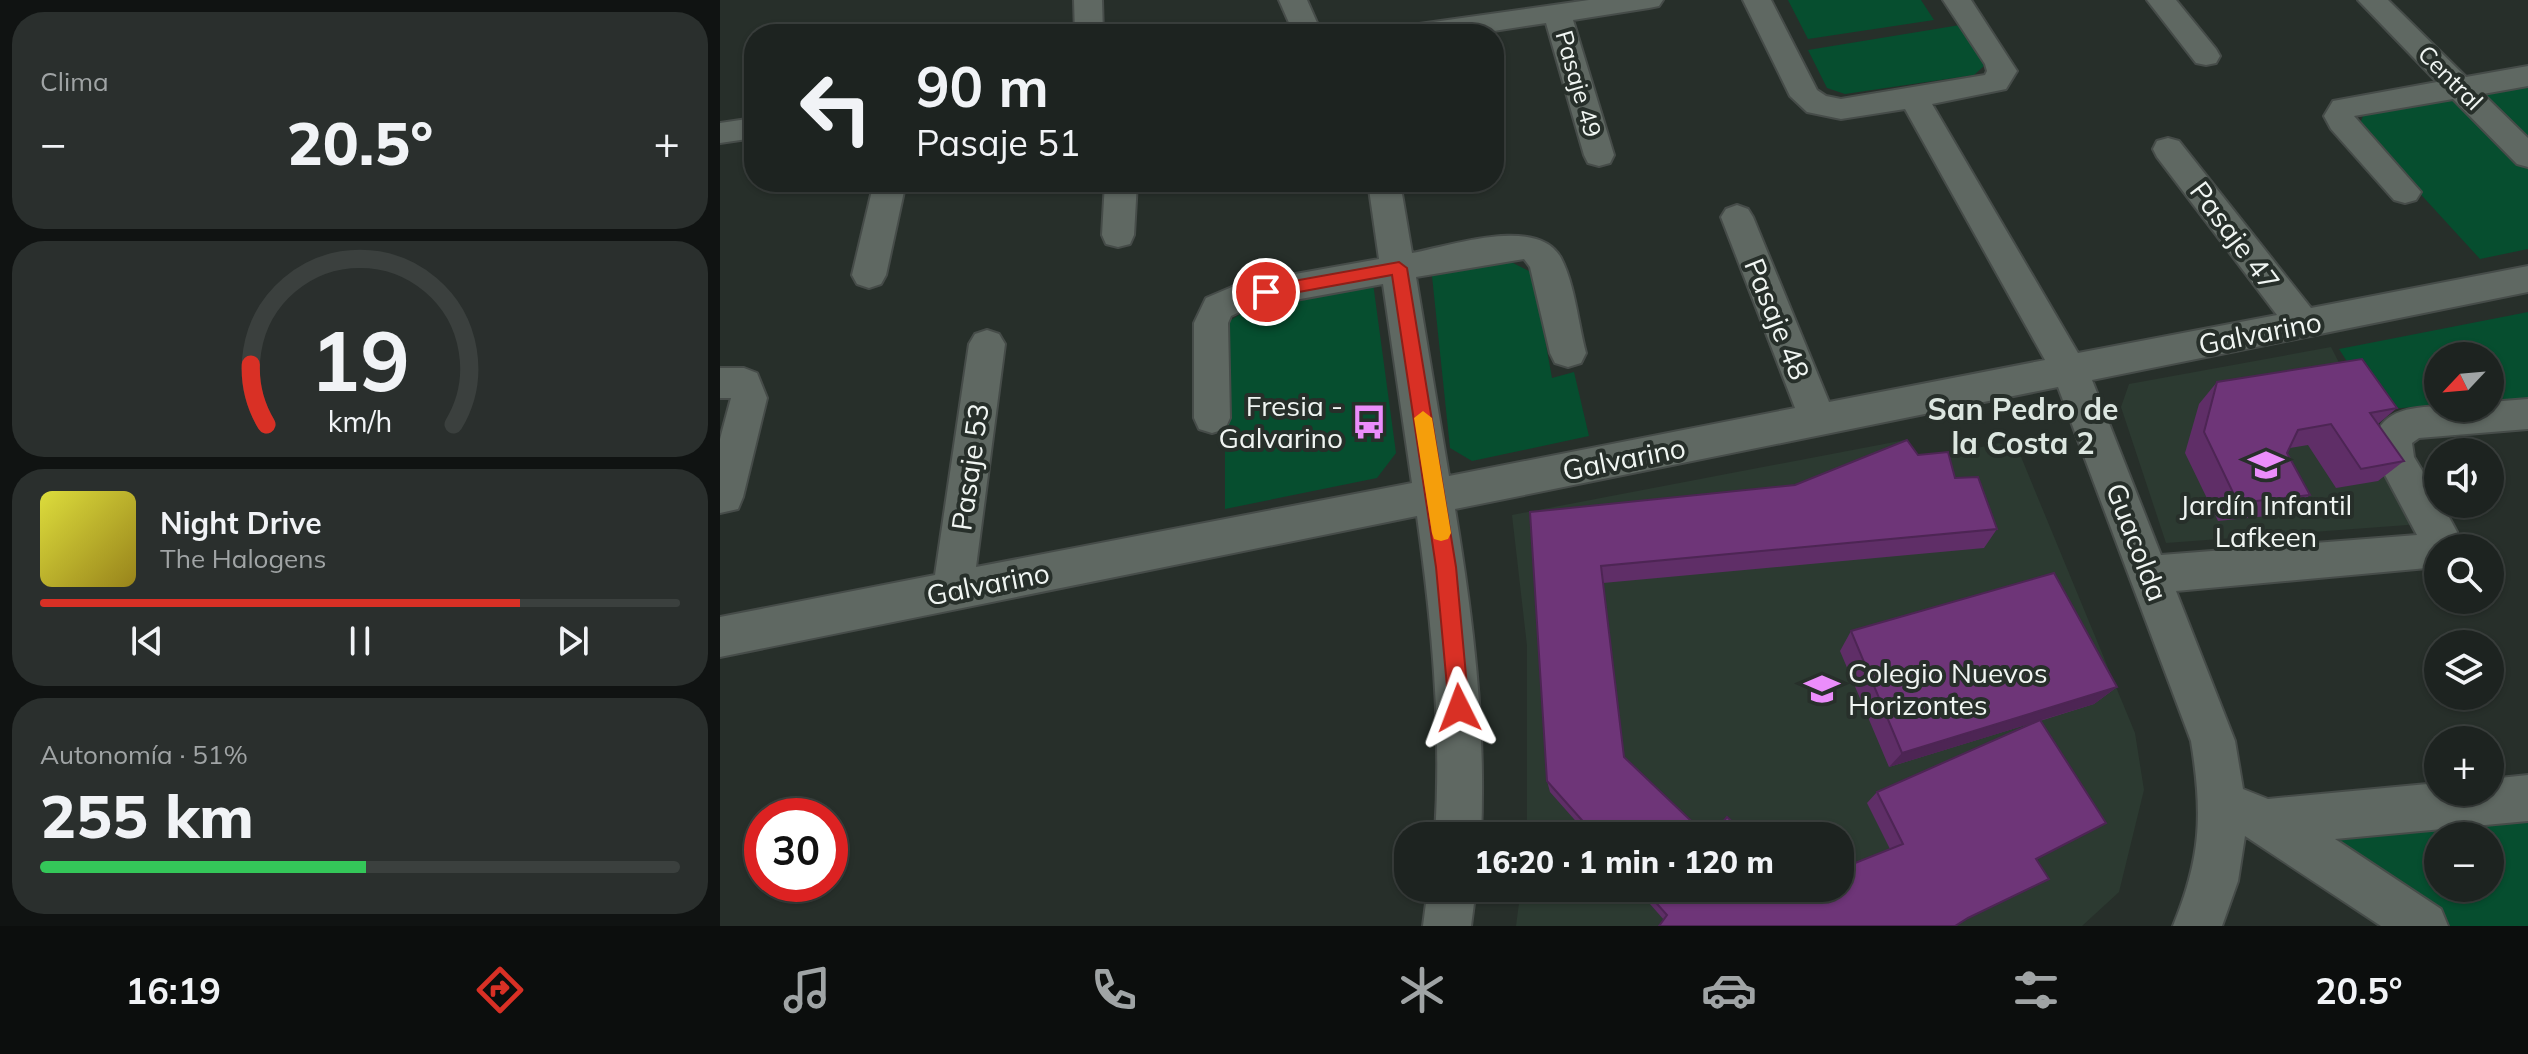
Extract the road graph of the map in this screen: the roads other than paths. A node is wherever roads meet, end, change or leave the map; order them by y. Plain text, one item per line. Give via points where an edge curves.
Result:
1 (1088, 0) edge
2 (1293, 0) edge
3 (1649, 0) edge
4 (1757, 0) edge
5 (1957, 0) edge
6 (2161, 0) edge
7 (2372, 0) edge
8 (1557, 13) junction
9 (1089, 24) edge
10 (1304, 24) edge
11 (1481, 24) edge
12 (2206, 56) dead end
13 (2528, 76) edge
14 (2459, 88) junction
15 (1913, 97) junction
16 (744, 129) edge
17 (720, 133) edge
18 (2168, 149) dead end
19 (1599, 155) dead end
20 (2528, 156) edge
21 (888, 192) edge
22 (1120, 192) edge
23 (1386, 192) edge
24 (2405, 192) dead end
25 (1737, 217) dead end
26 (1118, 235) dead end
27 (1399, 268) junction
28 (869, 275) dead end
29 (2528, 279) edge
30 (2303, 324) junction
31 (987, 344) dead end
32 (1568, 353) dead end
33 (2070, 371) junction
34 (720, 383) edge
35 (2528, 414) edge
36 (1212, 418) dead end
37 (1818, 421) junction
38 (1435, 496) junction
39 (724, 497) dead end
40 (2149, 575) junction
41 (953, 591) junction
42 (720, 637) edge
43 (2528, 798) edge
44 (2223, 804) junction
45 (1459, 822) edge
46 (2268, 822) junction
47 (1450, 902) edge
48 (1447, 926) edge
49 (2197, 926) edge
50 (2424, 926) edge

1 - 9 street
2 - 10 street
3 - 8 street
4 - 15 street via 1811,101 1841,109
5 - 15 street via 1999,64 1999,78 1984,86
6 - 12 street
7 - 14 street, Central
8 - 11 street
8 - 19 street, Pasaje 49
13 - 14 street
14 - 20 street, Central
14 - 24 street via 2340,112 2342,122
15 - 33 street, Guacolda
16 - 17 street
18 - 30 street, Pasaje 47
21 - 28 street
22 - 26 street
23 - 27 street
25 - 37 street, Pasaje 48
27 - 32 street via 1519,246 1534,249 1546,262
27 - 36 street via 1239,297 1218,307 1211,323
27 - 38 street
29 - 30 street, Galvarino
30 - 33 street, Galvarino
31 - 41 street, Pasaje 53
33 - 37 street, Galvarino
33 - 40 street, Guacolda
34 - 39 street via 744,383 749,398
35 - 40 street via 2411,423 2395,435 2396,460 2437,532 2437,547 2430,552
37 - 38 street, Galvarino
38 - 41 street, Galvarino
38 - 45 street via 1458,678
40 - 44 street, Guacolda via 2213,741
41 - 42 street, Galvarino
43 - 46 street
44 - 46 street
44 - 49 street, Guacolda via 2219,868
46 - 50 street
47 - 48 street

